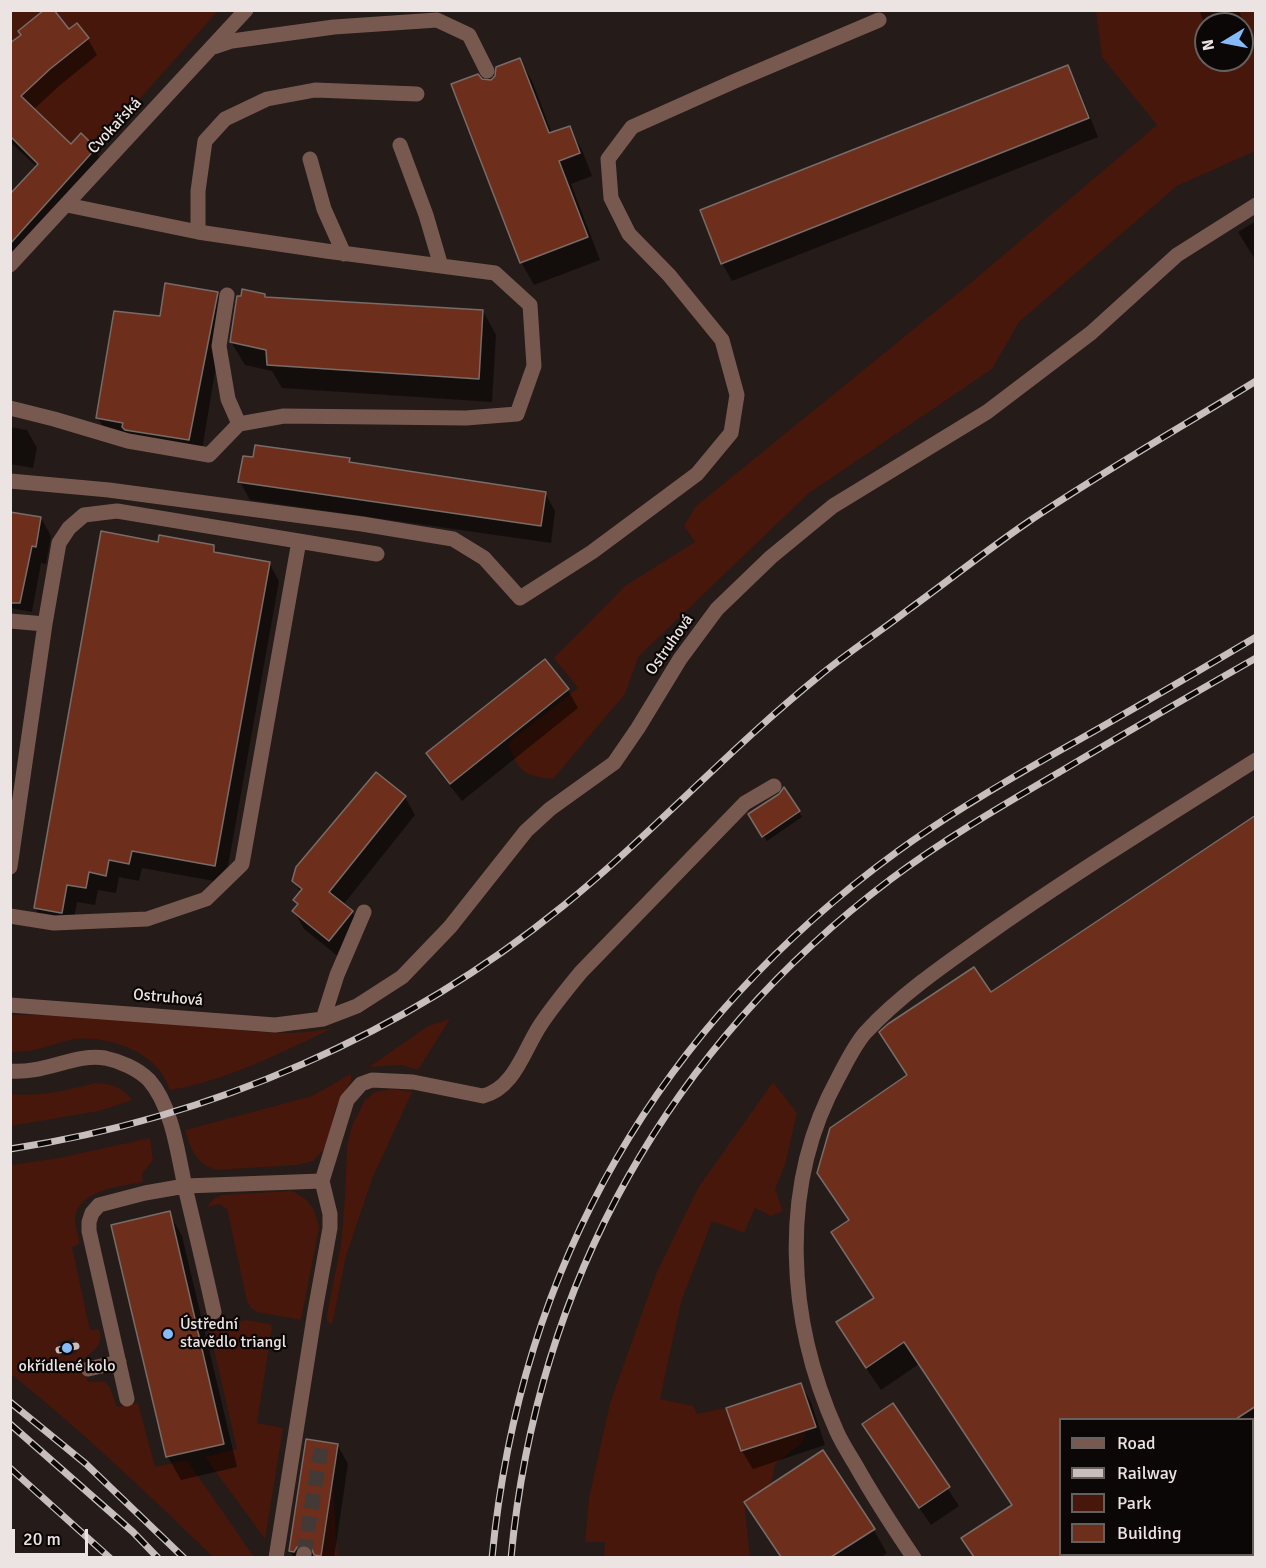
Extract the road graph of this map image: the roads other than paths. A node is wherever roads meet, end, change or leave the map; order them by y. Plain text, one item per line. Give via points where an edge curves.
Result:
1 (246, 10) edge
2 (879, 20) dead end
3 (212, 48) junction
4 (487, 71) dead end
5 (417, 94) dead end
6 (400, 145) dead end
7 (309, 159) dead end
8 (67, 205) junction
9 (1256, 205) edge
10 (198, 232) junction
11 (344, 254) junction
12 (10, 265) edge
13 (441, 266) junction
14 (227, 295) dead end
15 (10, 408) edge
16 (239, 424) junction
17 (10, 482) edge
18 (299, 541) junction
19 (377, 554) dead end
20 (10, 621) edge
21 (45, 624) junction
22 (1256, 760) edge
23 (774, 786) dead end
24 (10, 867) edge
25 (364, 912) dead end
26 (10, 916) edge
27 (10, 1005) edge
28 (322, 1019) junction
29 (10, 1071) edge
30 (322, 1181) junction
31 (185, 1186) junction
32 (214, 1312) dead end
33 (119, 1362) junction
34 (88, 1369) dead end
35 (128, 1399) dead end
36 (276, 1557) edge
37 (914, 1557) edge

1 - 3 street, Cvokařská
2 - 17 street via 632,128 608,159 611,198 629,234 669,274 722,340 737,395 731,433 697,474 592,552 520,598 484,558 453,539 109,490
3 - 4 street via 232,41 334,27 437,21 469,36
3 - 8 street, Cvokařská
5 - 10 street via 315,90 267,99 225,119 205,141 198,191
6 - 13 street
7 - 11 street
8 - 10 street
8 - 12 street, Cvokařská
9 - 28 street, Ostruhová via 1177,255 1091,333 987,411 833,506 771,557 717,609 614,762 526,831 450,927 402,977 357,1006
10 - 11 street
11 - 13 street
13 - 16 street via 495,273 530,305 534,366 517,414 466,418 284,416
14 - 16 street via 219,346 228,399
15 - 16 street via 128,441 209,455
18 - 19 street
18 - 21 street via 117,511 84,515 59,543
18 - 26 street via 242,864 206,899 147,919 54,923
20 - 21 street
21 - 24 street
22 - 37 street via 1029,905 899,1001 864,1034 829,1094 812,1137 800,1190 795,1246 807,1346 837,1434
23 - 30 street via 745,804 581,972 557,1000 522,1059 495,1093 483,1096 391,1080 361,1084 347,1100
25 - 28 street
27 - 28 street, Ostruhová via 275,1025
29 - 31 street via 40,1070 86,1058 104,1058 134,1068 160,1097
30 - 31 street
30 - 36 street via 330,1228
31 - 32 street
31 - 33 street via 107,1202 92,1213 89,1231
33 - 34 street
33 - 35 street

